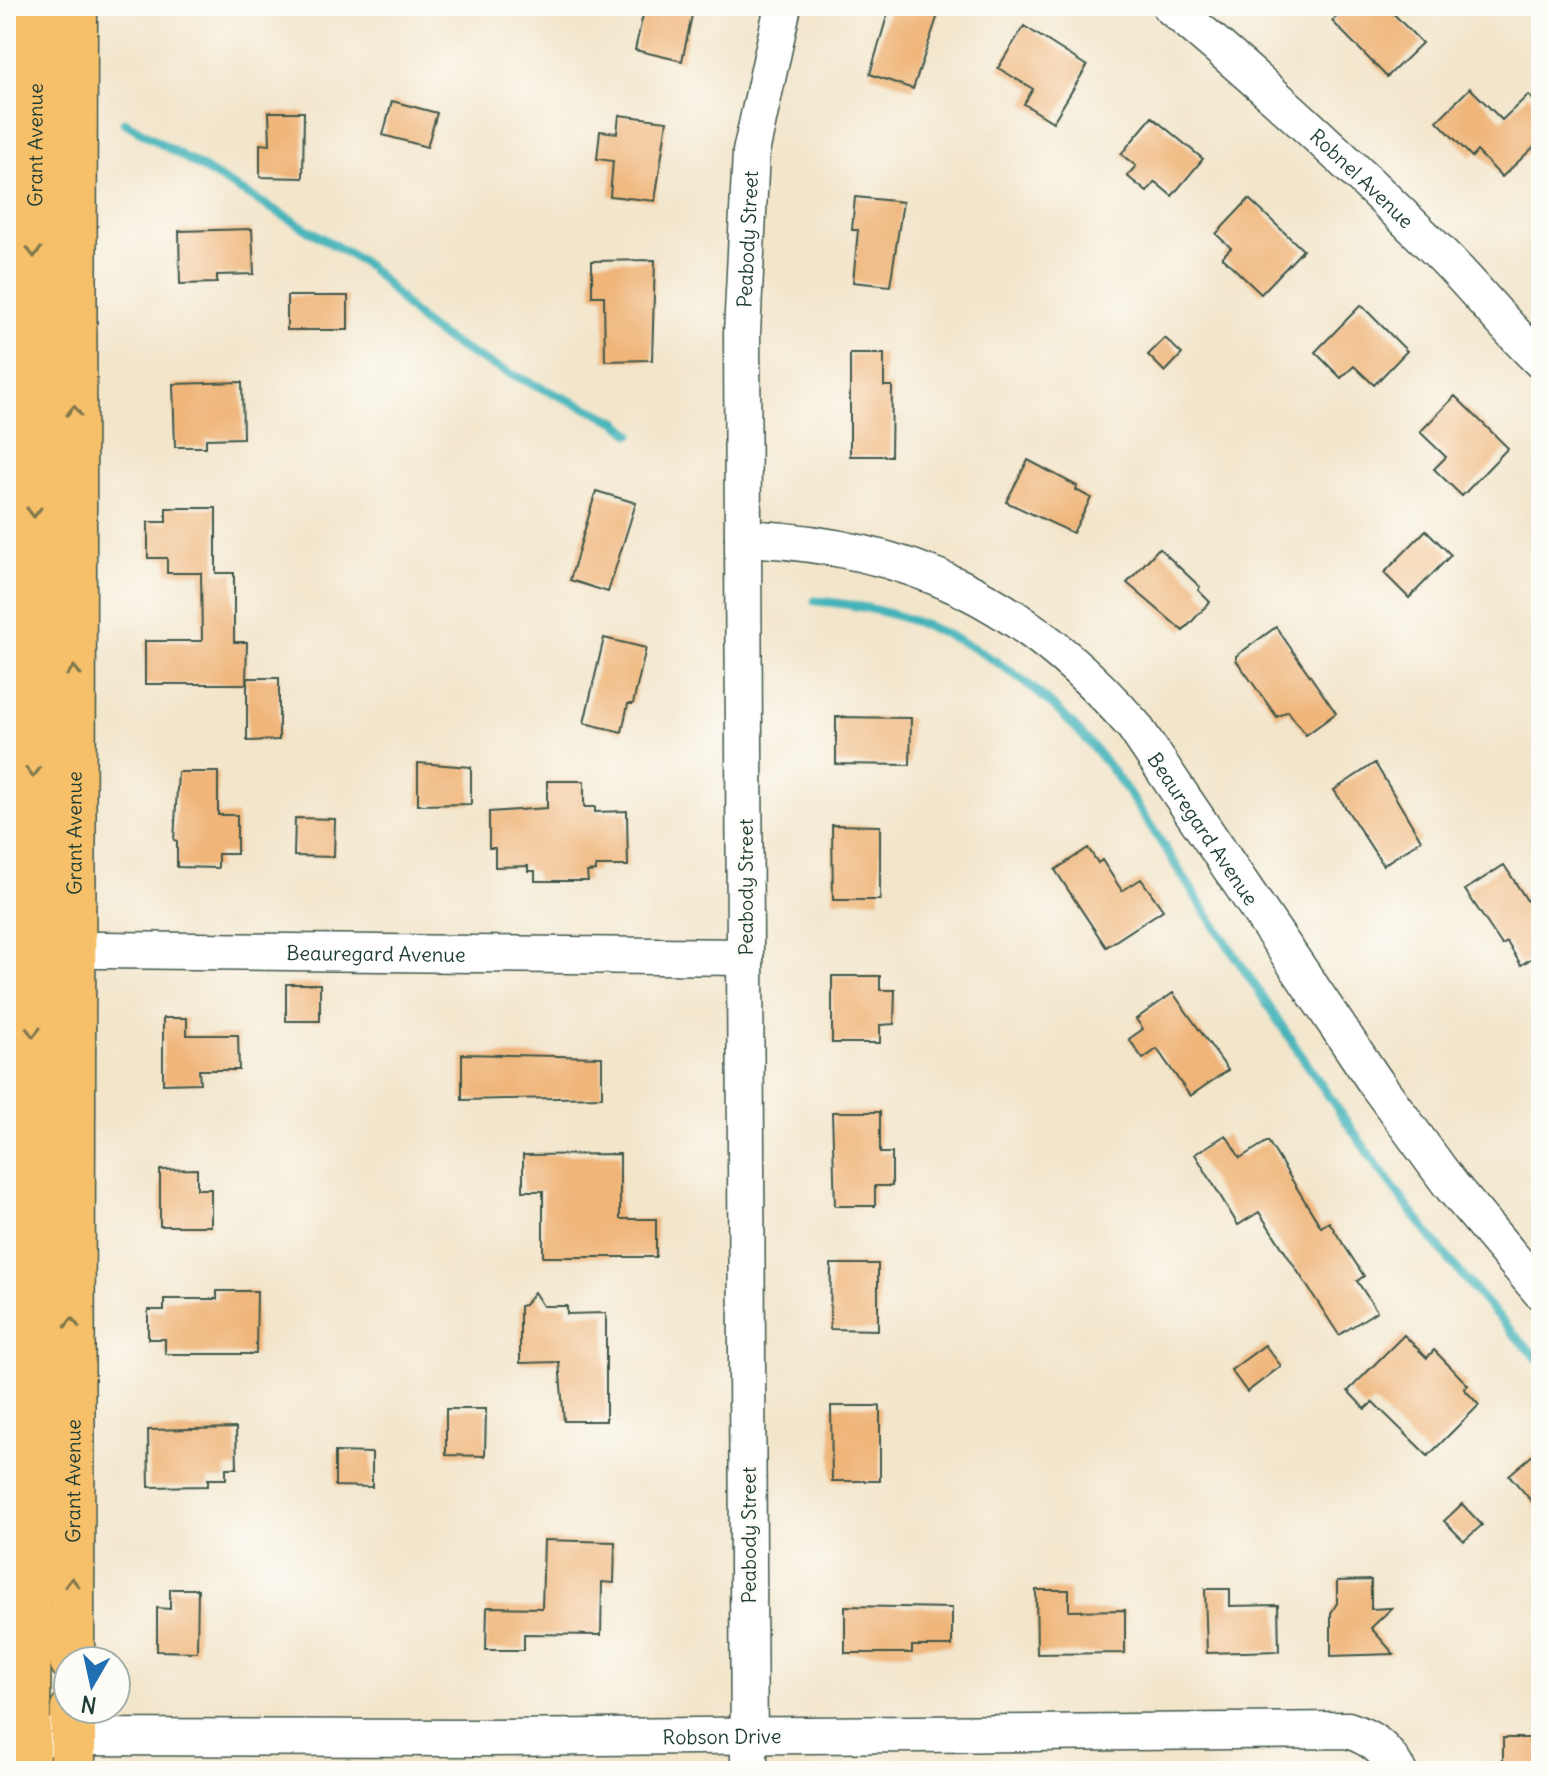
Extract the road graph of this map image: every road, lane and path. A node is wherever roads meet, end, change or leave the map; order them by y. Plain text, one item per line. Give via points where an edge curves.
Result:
1 (35, 6) edge
2 (75, 6) edge
3 (783, 6) edge
4 (1170, 6) edge
5 (1541, 361) edge
6 (743, 538) junction
7 (38, 949) edge
8 (745, 957) junction
9 (1541, 1292) edge
10 (71, 1645) edge
11 (750, 1735) junction
12 (73, 1739) edge
13 (28, 1754) edge
14 (749, 1771) edge
15 (1398, 1771) edge

1 -> 7 main road, Grant Avenue
7 -> 2 main road, Grant Avenue
3 - 6 street, Peabody Street via 751,152 742,333
4 - 5 street, Robnel Avenue via 1308,126 1439,252
6 - 8 street, Peabody Street
6 - 9 street, Beauregard Avenue via 844,547 939,577 1045,637 1092,678 1134,726 1385,1096
7 - 8 street, Beauregard Avenue
10 -> 7 main road, Grant Avenue
7 -> 13 main road, Grant Avenue
8 - 11 street, Peabody Street
11 - 12 street, Robson Drive
11 - 14 street, Peabody Street
11 - 15 street, Robson Drive via 1348,1730 1368,1736 1388,1753
12 - 13 street, Robson Drive

